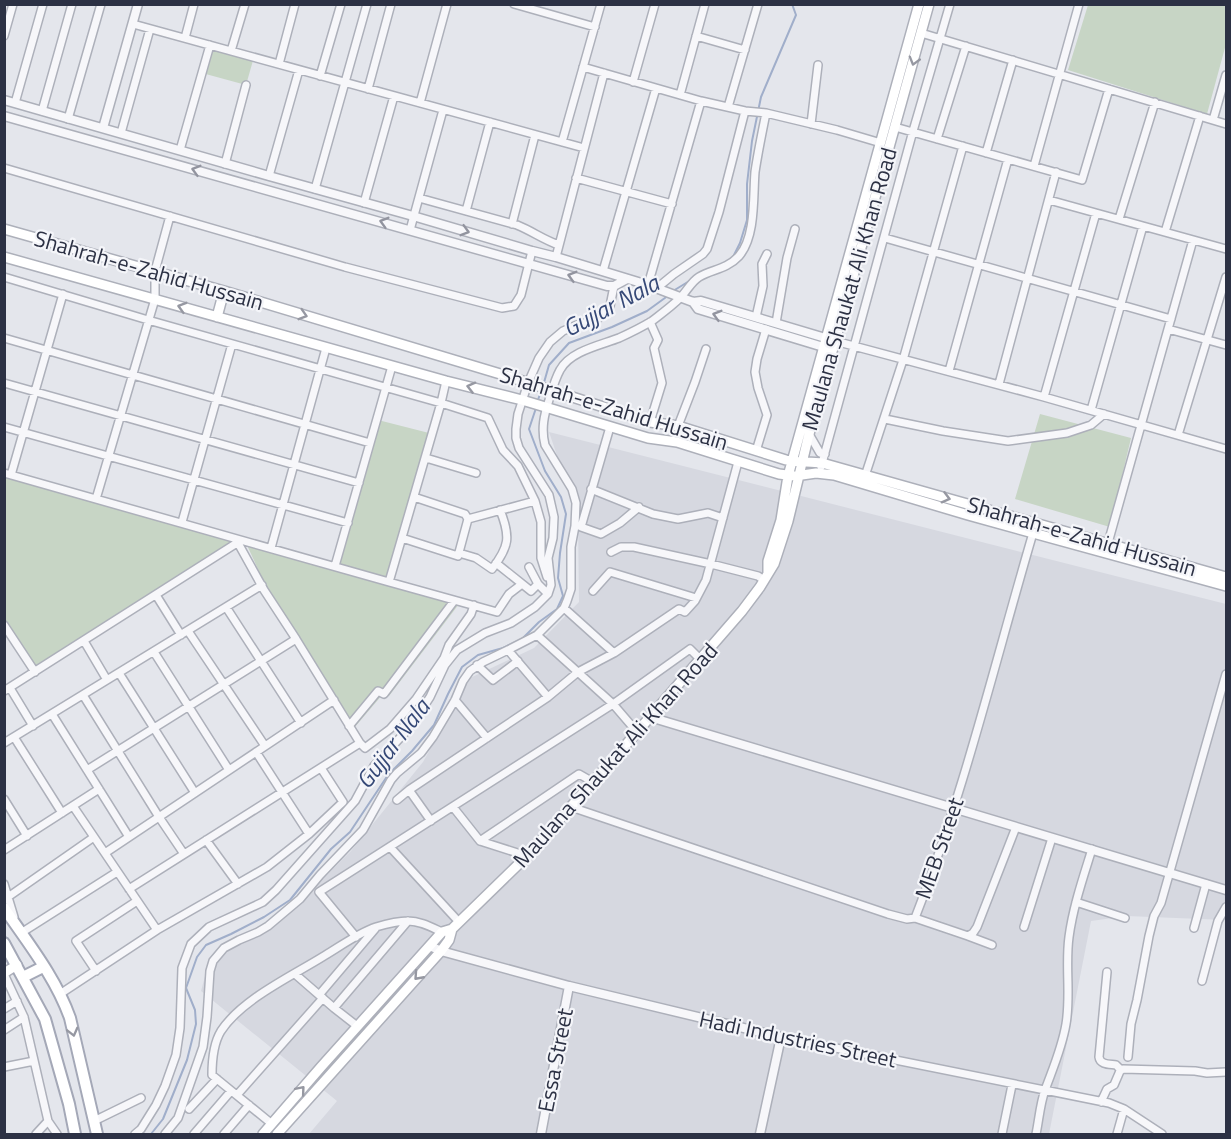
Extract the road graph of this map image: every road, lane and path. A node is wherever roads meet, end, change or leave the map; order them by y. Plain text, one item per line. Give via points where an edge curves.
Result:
1 (14, 4) edge
2 (43, 4) edge
3 (72, 4) edge
4 (101, 4) edge
5 (138, 4) edge
6 (194, 4) edge
7 (244, 4) edge
8 (295, 4) edge
9 (341, 4) edge
10 (367, 4) edge
11 (392, 4) edge
12 (447, 4) edge
13 (514, 4) edge
14 (549, 4) edge
15 (601, 4) edge
16 (655, 4) edge
17 (705, 4) edge
18 (758, 4) edge
19 (929, 4) edge
20 (950, 4) edge
21 (1079, 4) edge
22 (918, 5) edge
23 (547, 13) junction
24 (133, 24) junction
25 (595, 27) junction
26 (150, 28) junction
27 (921, 33) junction
28 (4, 36) edge
29 (696, 36) junction
30 (185, 38) junction
31 (940, 39) junction
32 (210, 45) junction
33 (966, 46) junction
34 (745, 50) junction
35 (231, 51) junction
36 (1013, 60) junction
37 (279, 64) junction
38 (818, 65) dead end
39 (583, 67) junction
40 (299, 70) junction
41 (604, 73) junction
42 (1059, 74) junction
43 (1227, 75) edge
44 (320, 76) junction
45 (344, 82) junction
46 (633, 82) junction
47 (246, 85) dead end
48 (656, 88) junction
49 (368, 89) junction
50 (1109, 89) junction
51 (680, 95) junction
52 (394, 96) junction
53 (4, 100) edge
54 (701, 101) junction
55 (1155, 102) junction
56 (15, 103) junction
57 (420, 103) junction
58 (728, 107) junction
59 (444, 110) junction
60 (42, 111) junction
61 (748, 111) junction
62 (764, 113) junction
63 (4, 116) edge
64 (1200, 116) junction
65 (68, 119) junction
66 (1213, 120) junction
67 (490, 122) junction
68 (811, 124) junction
69 (1227, 124) edge
70 (895, 127) junction
71 (103, 128) junction
72 (913, 131) junction
73 (121, 133) junction
74 (535, 135) junction
75 (937, 139) junction
76 (562, 142) junction
77 (881, 143) junction
78 (963, 146) junction
79 (584, 148) junction
80 (180, 150) junction
81 (986, 153) junction
82 (1008, 159) junction
83 (225, 164) junction
84 (1034, 166) junction
85 (4, 168) edge
86 (1056, 172) junction
87 (269, 176) junction
88 (576, 178) junction
89 (315, 189) junction
90 (626, 192) junction
91 (419, 198) junction
92 (1049, 200) junction
93 (364, 203) junction
94 (672, 204) junction
95 (466, 211) junction
96 (1096, 213) junction
97 (170, 216) junction
98 (413, 216) junction
99 (1119, 219) junction
100 (512, 224) junction
101 (1143, 226) junction
102 (4, 229) edge
103 (795, 229) dead end
104 (410, 230) junction
105 (1165, 232) junction
106 (885, 238) junction
107 (1193, 240) junction
108 (559, 245) junction
109 (1227, 249) edge
110 (532, 251) junction
111 (933, 252) junction
112 (767, 254) dead end
113 (4, 257) edge
114 (556, 257) junction
115 (529, 263) junction
116 (978, 264) junction
117 (603, 271) junction
118 (154, 272) junction
119 (4, 277) edge
120 (1227, 277) edge
121 (1028, 278) junction
122 (627, 279) junction
123 (614, 286) junction
124 (657, 288) junction
125 (224, 291) junction
126 (1074, 292) junction
127 (63, 294) junction
128 (678, 296) junction
129 (154, 299) junction
130 (693, 302) junction
131 (1120, 305) junction
132 (217, 316) junction
133 (756, 317) junction
134 (1171, 319) junction
135 (148, 320) junction
136 (650, 322) junction
137 (776, 323) junction
138 (766, 329) junction
139 (1168, 329) junction
140 (4, 338) edge
141 (1207, 340) junction
142 (232, 344) junction
143 (830, 344) junction
144 (1227, 345) edge
145 (855, 346) junction
146 (326, 348) junction
147 (706, 349) dead end
148 (47, 350) junction
149 (903, 360) junction
150 (392, 366) junction
151 (320, 370) junction
152 (949, 371) junction
153 (132, 375) junction
154 (446, 381) junction
155 (4, 383) edge
156 (529, 384) junction
157 (999, 384) junction
158 (386, 389) junction
159 (549, 390) junction
160 (35, 391) junction
161 (1044, 397) junction
162 (216, 399) junction
163 (525, 401) junction
164 (441, 404) junction
165 (544, 407) junction
166 (1091, 410) junction
167 (1104, 414) junction
168 (120, 416) junction
169 (885, 419) junction
170 (650, 422) junction
171 (305, 424) junction
172 (1141, 424) junction
173 (678, 426) junction
174 (4, 427) edge
175 (610, 427) junction
176 (24, 432) junction
177 (809, 434) junction
178 (1178, 435) junction
179 (205, 439) junction
180 (370, 442) junction
181 (1227, 449) edge
182 (756, 451) junction
183 (109, 456) junction
184 (426, 458) junction
185 (738, 462) junction
186 (797, 462) junction
187 (822, 464) junction
188 (294, 465) junction
189 (477, 473) dead end
190 (8, 474) edge
191 (788, 476) junction
192 (799, 476) junction
193 (865, 476) junction
194 (194, 480) junction
195 (359, 483) junction
196 (591, 489) junction
197 (414, 497) junction
198 (96, 499) junction
199 (535, 501) junction
200 (283, 505) junction
201 (639, 507) junction
202 (500, 510) junction
203 (723, 518) junction
204 (468, 519) junction
205 (182, 522) junction
206 (348, 523) junction
207 (578, 526) junction
208 (1034, 533) junction
209 (402, 538) junction
210 (240, 541) junction
211 (1108, 543) junction
212 (272, 548) junction
213 (611, 552) dead end
214 (459, 553) junction
215 (496, 563) junction
216 (711, 564) junction
217 (335, 566) junction
218 (529, 567) dead end
219 (547, 577) dead end
220 (766, 577) junction
221 (1227, 577) edge
222 (389, 582) junction
223 (522, 584) junction
224 (538, 584) junction
225 (262, 585) junction
226 (1227, 586) edge
227 (593, 591) dead end
228 (548, 594) junction
229 (156, 595) junction
230 (696, 598) junction
231 (454, 601) junction
232 (474, 605) junction
233 (226, 607) junction
234 (564, 608) junction
235 (4, 625) edge
236 (188, 630) junction
237 (537, 634) junction
238 (181, 635) junction
239 (296, 639) junction
240 (84, 641) junction
241 (508, 650) junction
242 (154, 652) junction
243 (614, 652) junction
244 (700, 659) junction
245 (261, 661) junction
246 (518, 661) junction
247 (477, 665) junction
248 (35, 672) junction
249 (578, 672) junction
250 (119, 673) junction
251 (1227, 674) edge
252 (107, 680) junction
253 (224, 685) junction
254 (7, 690) edge
255 (83, 695) junction
256 (548, 697) junction
257 (334, 700) junction
258 (455, 700) junction
259 (613, 704) junction
260 (189, 706) junction
261 (52, 714) junction
262 (650, 717) junction
263 (300, 723) junction
264 (33, 726) junction
265 (349, 726) junction
266 (154, 728) junction
267 (637, 732) junction
268 (14, 737) junction
269 (487, 738) junction
270 (4, 743) edge
271 (360, 743) junction
272 (265, 746) junction
273 (118, 751) junction
274 (256, 752) junction
275 (321, 768) junction
276 (87, 770) junction
277 (230, 770) junction
278 (593, 782) junction
279 (99, 789) junction
280 (409, 790) junction
281 (283, 792) junction
282 (195, 793) junction
283 (4, 799) edge
284 (397, 800) dead end
285 (74, 806) junction
286 (453, 807) junction
287 (571, 807) junction
288 (953, 807) junction
289 (62, 813) junction
290 (159, 817) junction
291 (431, 821) junction
292 (1016, 827) junction
293 (309, 834) junction
294 (27, 836) junction
295 (94, 837) junction
296 (129, 837) junction
297 (1052, 838) junction
298 (206, 840) junction
299 (480, 841) junction
300 (390, 847) junction
301 (1092, 849) junction
302 (4, 850) edge
303 (105, 853) junction
304 (184, 854) junction
305 (527, 856) junction
306 (117, 872) junction
307 (1169, 872) junction
308 (4, 884) edge
309 (238, 884) junction
310 (1206, 884) junction
311 (129, 889) junction
312 (1226, 892) edge
313 (137, 901) junction
314 (6, 902) edge
315 (1076, 902) junction
316 (1227, 907) edge
317 (915, 918) junction
318 (1125, 918) dead end
319 (408, 921) junction
320 (376, 927) junction
321 (1024, 927) dead end
322 (1194, 927) dead end
323 (451, 928) junction
324 (19, 929) junction
325 (157, 930) junction
326 (968, 936) junction
327 (356, 937) junction
328 (992, 945) dead end
329 (430, 946) junction
330 (6, 951) edge
331 (441, 951) junction
332 (17, 965) junction
333 (43, 966) junction
334 (96, 971) junction
335 (1107, 972) dead end
336 (4, 973) edge
337 (295, 974) junction
338 (23, 977) junction
339 (1202, 981) dead end
340 (569, 986) junction
341 (60, 994) junction
342 (321, 997) junction
343 (17, 1001) junction
344 (334, 1008) junction
345 (4, 1009) edge
346 (24, 1017) junction
347 (357, 1026) junction
348 (4, 1030) edge
349 (781, 1037) junction
350 (1128, 1057) dead end
351 (34, 1060) junction
352 (4, 1068) edge
353 (1121, 1070) junction
354 (1227, 1072) edge
355 (217, 1079) junction
356 (1012, 1085) junction
357 (1045, 1091) junction
358 (234, 1093) junction
359 (141, 1098) dead end
360 (1101, 1102) junction
361 (249, 1106) junction
362 (189, 1109) dead end
363 (1124, 1109) junction
364 (48, 1121) junction
365 (94, 1121) junction
366 (272, 1124) junction
367 (75, 1132) edge
368 (36, 1134) edge
369 (57, 1134) edge
370 (97, 1134) edge
371 (135, 1134) edge
372 (165, 1134) edge
373 (194, 1134) edge
374 (224, 1134) edge
375 (263, 1134) edge
376 (277, 1134) edge
377 (541, 1134) edge
378 (760, 1134) edge
379 (1002, 1134) edge
380 (1036, 1134) edge
381 (1117, 1134) edge
382 (1162, 1134) edge

1 - 28 street
2 - 56 street
3 - 60 street
4 - 65 street
5 - 24 street
6 - 30 street
7 - 35 street
8 - 37 street
9 - 44 street
10 - 45 street
11 - 49 street
12 - 57 street
13 - 23 street
14 - 23 street
15 - 25 street
16 - 46 street
17 - 29 street
18 - 34 street
19 - 27 main road, Maulana Shaukat Ali Khan Road
20 - 31 street
21 - 42 street
22 - 77 main road, Maulana Shaukat Ali Khan Road
23 - 25 street
24 - 26 street
24 - 71 street
25 - 39 street
26 - 30 street
26 - 73 street
27 - 31 street
27 -> 70 main road, Maulana Shaukat Ali Khan Road
29 - 34 street
29 - 51 street
30 - 32 street
31 - 33 street
31 - 72 street
32 - 35 street
32 - 80 street
33 - 36 street
33 - 75 street
34 - 58 street
35 - 37 street
36 - 42 street
36 - 81 street
37 - 40 street
38 - 68 street
39 - 41 street
39 - 76 street
40 - 44 street
40 - 87 street
41 - 46 street
41 - 79 street
42 - 50 street
42 - 84 street
43 - 66 street
44 - 45 street
45 - 49 street
45 - 89 street
46 - 48 street
47 - 83 street
48 - 51 street
48 - 90 street
49 - 52 street
50 - 55 street
50 - 86 street via 1082,180
51 - 54 street
52 - 57 street
52 - 93 street
53 - 56 street
54 - 58 street
54 - 94 street
55 - 64 street
55 - 99 street
56 - 60 street
57 - 59 street
58 - 61 street
59 - 67 street
59 - 91 street
60 - 65 street
61 - 62 street
61 - 124 street via 707,249
62 - 68 street
62 - 128 street via 746,244 731,263 700,276
104 -> 63 street
64 - 66 street
64 - 105 street
65 - 71 street
66 - 69 street
67 - 74 street
67 - 95 street
68 - 77 street
70 - 72 street
70 - 143 main road, Maulana Shaukat Ali Khan Road
71 - 73 street
72 - 75 street
72 - 106 street
73 - 80 street
74 - 76 street
74 - 100 street
75 - 78 street
76 - 79 street
77 - 143 main road, Maulana Shaukat Ali Khan Road
78 - 81 street
78 - 111 street
79 - 88 street
80 - 83 street
81 - 82 street
82 - 84 street
82 - 116 street
83 - 87 street
84 - 86 street
85 - 97 street
86 - 92 street
87 - 89 street
88 - 90 street
88 - 108 street
89 - 93 street
90 - 94 street
90 - 117 street
91 - 95 street
91 - 98 street
92 - 96 street
92 - 121 street
93 - 98 street
94 - 124 street
95 - 100 street
96 - 99 street
96 - 126 street
97 - 115 street via 502,308 518,301
97 - 118 street
98 - 104 street
98 -> 110 street
99 - 101 street
100 - 108 street
101 - 105 street
101 - 131 street
102 - 118 main road, Shahrah-e-Zahid Hussain
103 - 137 street
104 - 115 street
105 - 107 street
106 - 111 street
106 - 145 street
107 - 109 street
107 - 134 street
108 - 114 street
110 - 114 street
110 - 115 street
111 - 116 street
111 - 149 street
112 - 133 street via 762,264 764,286
113 - 129 main road, Shahrah-e-Zahid Hussain
114 - 117 street
123 -> 115 street
116 - 121 street
116 - 152 street
117 - 122 street
118 - 125 main road, Shahrah-e-Zahid Hussain
118 - 129 street
119 - 127 street
120 - 141 street
121 - 126 street
121 - 157 street
122 - 123 street
122 - 124 street
123 - 156 street via 604,314 563,331 550,342
124 - 128 street
125 - 132 main road
125 -> 156 main road, Shahrah-e-Zahid Hussain
126 - 131 street
126 - 161 street
127 - 135 street
127 - 148 street
128 - 130 street
128 - 136 street
132 -> 129 main road, Shahrah-e-Zahid Hussain
129 - 135 street
130 - 133 street
138 -> 130 street via 698,309
131 - 134 street
131 - 166 street
132 - 146 main road, Shahrah-e-Zahid Hussain
133 - 137 street
134 - 139 street
135 - 142 street
135 - 153 street
136 - 159 street via 572,357
136 - 170 street via 658,340 654,346 662,383
137 - 143 street
138 - 143 street
138 - 182 street via 755,372 768,415
139 - 141 street
139 - 172 street
140 - 148 street
141 - 144 street
141 - 178 street
142 - 151 street
142 - 162 street
143 - 145 street
143 - 177 main road, Maulana Shaukat Ali Khan Road
143 - 186 main road, Maulana Shaukat Ali Khan Road
145 - 149 street
145 - 187 street
146 - 150 main road, Shahrah-e-Zahid Hussain
146 - 151 street
147 - 173 street
148 - 153 street
148 - 160 street
149 - 152 street
149 - 169 street
150 - 154 main road, Shahrah-e-Zahid Hussain
150 - 158 street
151 - 158 street
151 - 171 street
152 - 157 street
153 - 162 street
153 - 168 street
163 -> 154 main road, Shahrah-e-Zahid Hussain
154 - 164 street
155 - 160 street
156 - 159 main road, Shahrah-e-Zahid Hussain
156 - 163 street
157 - 161 street
158 - 164 street
158 - 180 street
159 - 165 street
159 - 170 main road, Shahrah-e-Zahid Hussain
160 - 168 street
160 - 176 street
161 - 166 street
162 - 171 street
162 - 179 street
163 - 165 main road, Shahrah-e-Zahid Hussain
163 - 228 street via 516,438 549,495 554,517
164 - 184 street
164 - 199 street via 488,418
165 - 175 main road, Shahrah-e-Zahid Hussain
165 - 207 street via 545,445 572,489
166 - 167 street
167 - 169 street via 1091,425 1067,433 1008,441
167 - 172 street
168 - 179 street
168 - 183 street
169 - 193 street
170 - 173 main road, Shahrah-e-Zahid Hussain
171 - 180 street
171 - 188 street
172 - 178 street
172 - 211 street
173 - 182 main road, Shahrah-e-Zahid Hussain
174 - 176 street
175 - 185 main road, Shahrah-e-Zahid Hussain
175 - 196 street
176 - 183 street
176 - 190 street
177 - 186 main road, Maulana Shaukat Ali Khan Road
177 - 187 street
178 - 181 street
179 - 188 street
179 - 194 street
180 - 195 street
182 - 186 main road, Shahrah-e-Zahid Hussain
183 - 194 street
183 - 198 street
184 - 189 street
184 - 197 street
185 - 191 main road, Shahrah-e-Zahid Hussain
185 - 203 street
186 - 187 main road, Shahrah-e-Zahid Hussain
186 - 191 main road, Maulana Shaukat Ali Khan Road
186 - 192 main road, Maulana Shaukat Ali Khan Road
187 - 192 main road, Shahrah-e-Zahid Hussain
187 - 193 main road, Shahrah-e-Zahid Hussain
187 - 208 main road, Shahrah-e-Zahid Hussain via 834,476
188 - 195 street
188 - 200 street
190 - 198 street
191 - 192 main road, Shahrah-e-Zahid Hussain
191 - 220 main road, Maulana Shaukat Ali Khan Road
192 - 220 main road, Maulana Shaukat Ali Khan Road via 774,564
193 -> 211 main road, Shahrah-e-Zahid Hussain
194 - 200 street
194 - 205 street
195 - 206 street
196 - 201 street
196 - 207 street
197 - 204 street via 465,514
197 - 209 street
198 - 205 street
199 - 202 street
199 - 219 street
200 - 206 street
200 - 212 street
201 - 203 street via 678,519 708,513
201 - 207 street via 601,534
202 - 204 street
202 - 215 street via 507,527 506,545
203 - 216 street
204 - 214 street
205 - 210 street
206 - 217 street
207 - 234 street via 571,547 571,589
208 - 226 main road, Shahrah-e-Zahid Hussain
208 - 288 street, MEB Street
209 - 214 street via 458,556
209 - 222 street
210 - 212 street
210 - 225 street
210 - 229 street
211 - 221 main road, Shahrah-e-Zahid Hussain
212 - 217 street
213 - 216 street via 634,547
214 - 215 street via 492,569
215 - 223 street
216 - 220 street
216 - 230 street
217 - 222 street
218 - 224 street
220 - 244 main road, Maulana Shaukat Ali Khan Road
222 - 231 street
223 - 224 street via 531,591
223 - 232 street via 509,594 497,612
224 - 228 street
225 - 233 street
225 - 239 street
227 - 230 street via 610,572
228 - 371 street via 511,623 457,650 411,726 374,766 355,801 276,890 263,902 209,927 191,944 182,968 176,1055 165,1086
229 - 238 street
229 - 240 street
230 - 243 street via 685,612 679,609
231 - 232 street
231 - 265 street via 384,694 378,691
232 - 271 street via 416,699 390,729 365,748
233 - 236 street
233 - 245 street
234 - 237 street
234 - 243 street
235 - 248 street
236 - 238 street
236 - 253 street
237 - 241 street
237 - 249 street
238 - 242 street
239 - 245 street
239 - 257 street
240 - 248 street
240 - 252 street
241 - 246 street
241 - 247 street
242 - 250 street
242 - 260 street
243 - 249 street
244 - 259 street via 690,649
244 - 262 main road, Maulana Shaukat Ali Khan Road
245 - 253 street
245 - 263 street
246 - 247 street via 493,680
246 - 256 street
247 - 258 street via 463,681
248 - 254 street
249 - 256 street
249 - 259 street
250 - 252 street
250 - 266 street
251 - 307 street
252 - 255 street
253 - 260 street
253 - 272 street
254 - 264 street
255 - 261 street
255 - 273 street
256 - 269 street
257 - 263 street
257 - 265 street
258 - 269 street
258 - 372 street via 421,753 391,780 363,830 300,899 268,926 224,948 213,961 203,1047 178,1118
259 - 267 street
259 - 286 street
260 - 266 street
260 - 277 street
261 - 264 street
261 - 276 street
262 - 267 main road, Maulana Shaukat Ali Khan Road
262 - 288 street
263 - 272 street
264 - 268 street
265 - 271 street
266 - 273 street
266 - 282 street
267 - 278 main road, Maulana Shaukat Ali Khan Road
268 - 270 street
268 - 289 street
269 - 280 street
271 - 275 street
272 - 274 street
273 - 276 street
273 - 290 street
274 - 277 street
274 - 281 street
275 - 281 street
275 - 293 street via 343,801
276 - 279 street
277 - 282 street
278 - 287 main road, Maulana Shaukat Ali Khan Road
278 - 299 street via 579,774
279 - 285 street
279 - 296 street
280 - 284 street
280 - 291 street
281 - 293 street
281 - 298 street
282 - 290 street
283 - 294 street
285 - 289 street
285 - 295 street
286 - 291 street
286 - 299 street
287 - 305 main road, Maulana Shaukat Ali Khan Road
287 - 317 street, MEB Street via 888,914
288 - 292 street
288 - 317 street, MEB Street
289 - 294 street
290 - 296 street
290 - 304 street
291 - 300 street
292 - 297 street
292 - 326 street via 977,927
293 - 309 street
294 - 302 street
295 - 303 street
295 - 314 street
296 - 303 street
297 - 301 street
297 - 321 street
298 - 304 street
298 - 309 street
299 - 305 street
300 - 323 street
300 - 327 street via 320,892
301 - 307 street
301 - 315 street
303 - 306 street
304 - 311 street
305 - 323 main road, Maulana Shaukat Ali Khan Road
306 - 311 street
306 - 324 street
307 - 310 street
307 - 350 street via 1149,936
308 - 314 street
309 - 325 street
310 - 312 street
310 - 322 street
311 - 313 street
313 - 325 street
313 - 334 street via 76,941
314 - 324 main road
315 - 318 street
315 - 357 street via 1069,938 1066,1026
316 - 339 street via 1218,921
317 - 326 street
319 - 320 street
319 - 323 street
319 - 344 street
320 - 327 street
320 - 342 street
323 - 329 main road, Maulana Shaukat Ali Khan Road
323 - 331 main road, Maulana Shaukat Ali Khan Road
324 - 333 main road
325 - 334 street
326 - 328 street
327 - 337 street
329 - 331 street, Hadi Industries Street
329 - 347 main road, Maulana Shaukat Ali Khan Road
330 - 332 main road
331 - 340 street, Hadi Industries Street
331 -> 376 main road, Maulana Shaukat Ali Khan Road
332 - 336 main road
332 - 338 main road
333 - 338 main road
333 - 341 main road
334 - 341 street
335 - 353 street via 1099,1057 1102,1063
336 - 343 street
337 - 342 street
337 - 355 street via 243,1008 220,1032 212,1059 212,1075
338 - 367 main road via 45,1019
340 - 349 street, Hadi Industries Street
340 - 377 street, Essa Street
341 -> 365 main road via 70,1018
342 - 344 street
342 - 358 street
343 - 345 street
343 - 346 street
344 - 347 street
346 - 348 street
346 - 351 street
366 -> 347 main road, Maulana Shaukat Ali Khan Road
349 - 356 street, Hadi Industries Street
349 - 378 street
351 - 352 street
351 - 364 street
353 - 354 street
353 - 360 street
355 - 358 street
355 - 362 street
356 - 357 street, Hadi Industries Street
356 - 379 street
357 - 360 street, Hadi Industries Street
357 - 380 street
358 - 361 street
358 - 373 street
359 - 365 street
360 - 363 street, Hadi Industries Street
361 - 366 street
361 - 374 street
363 - 381 street
363 - 382 street, Hadi Industries Street
364 - 368 street
364 - 369 street
365 - 370 main road
366 - 375 main road, Maulana Shaukat Ali Khan Road

